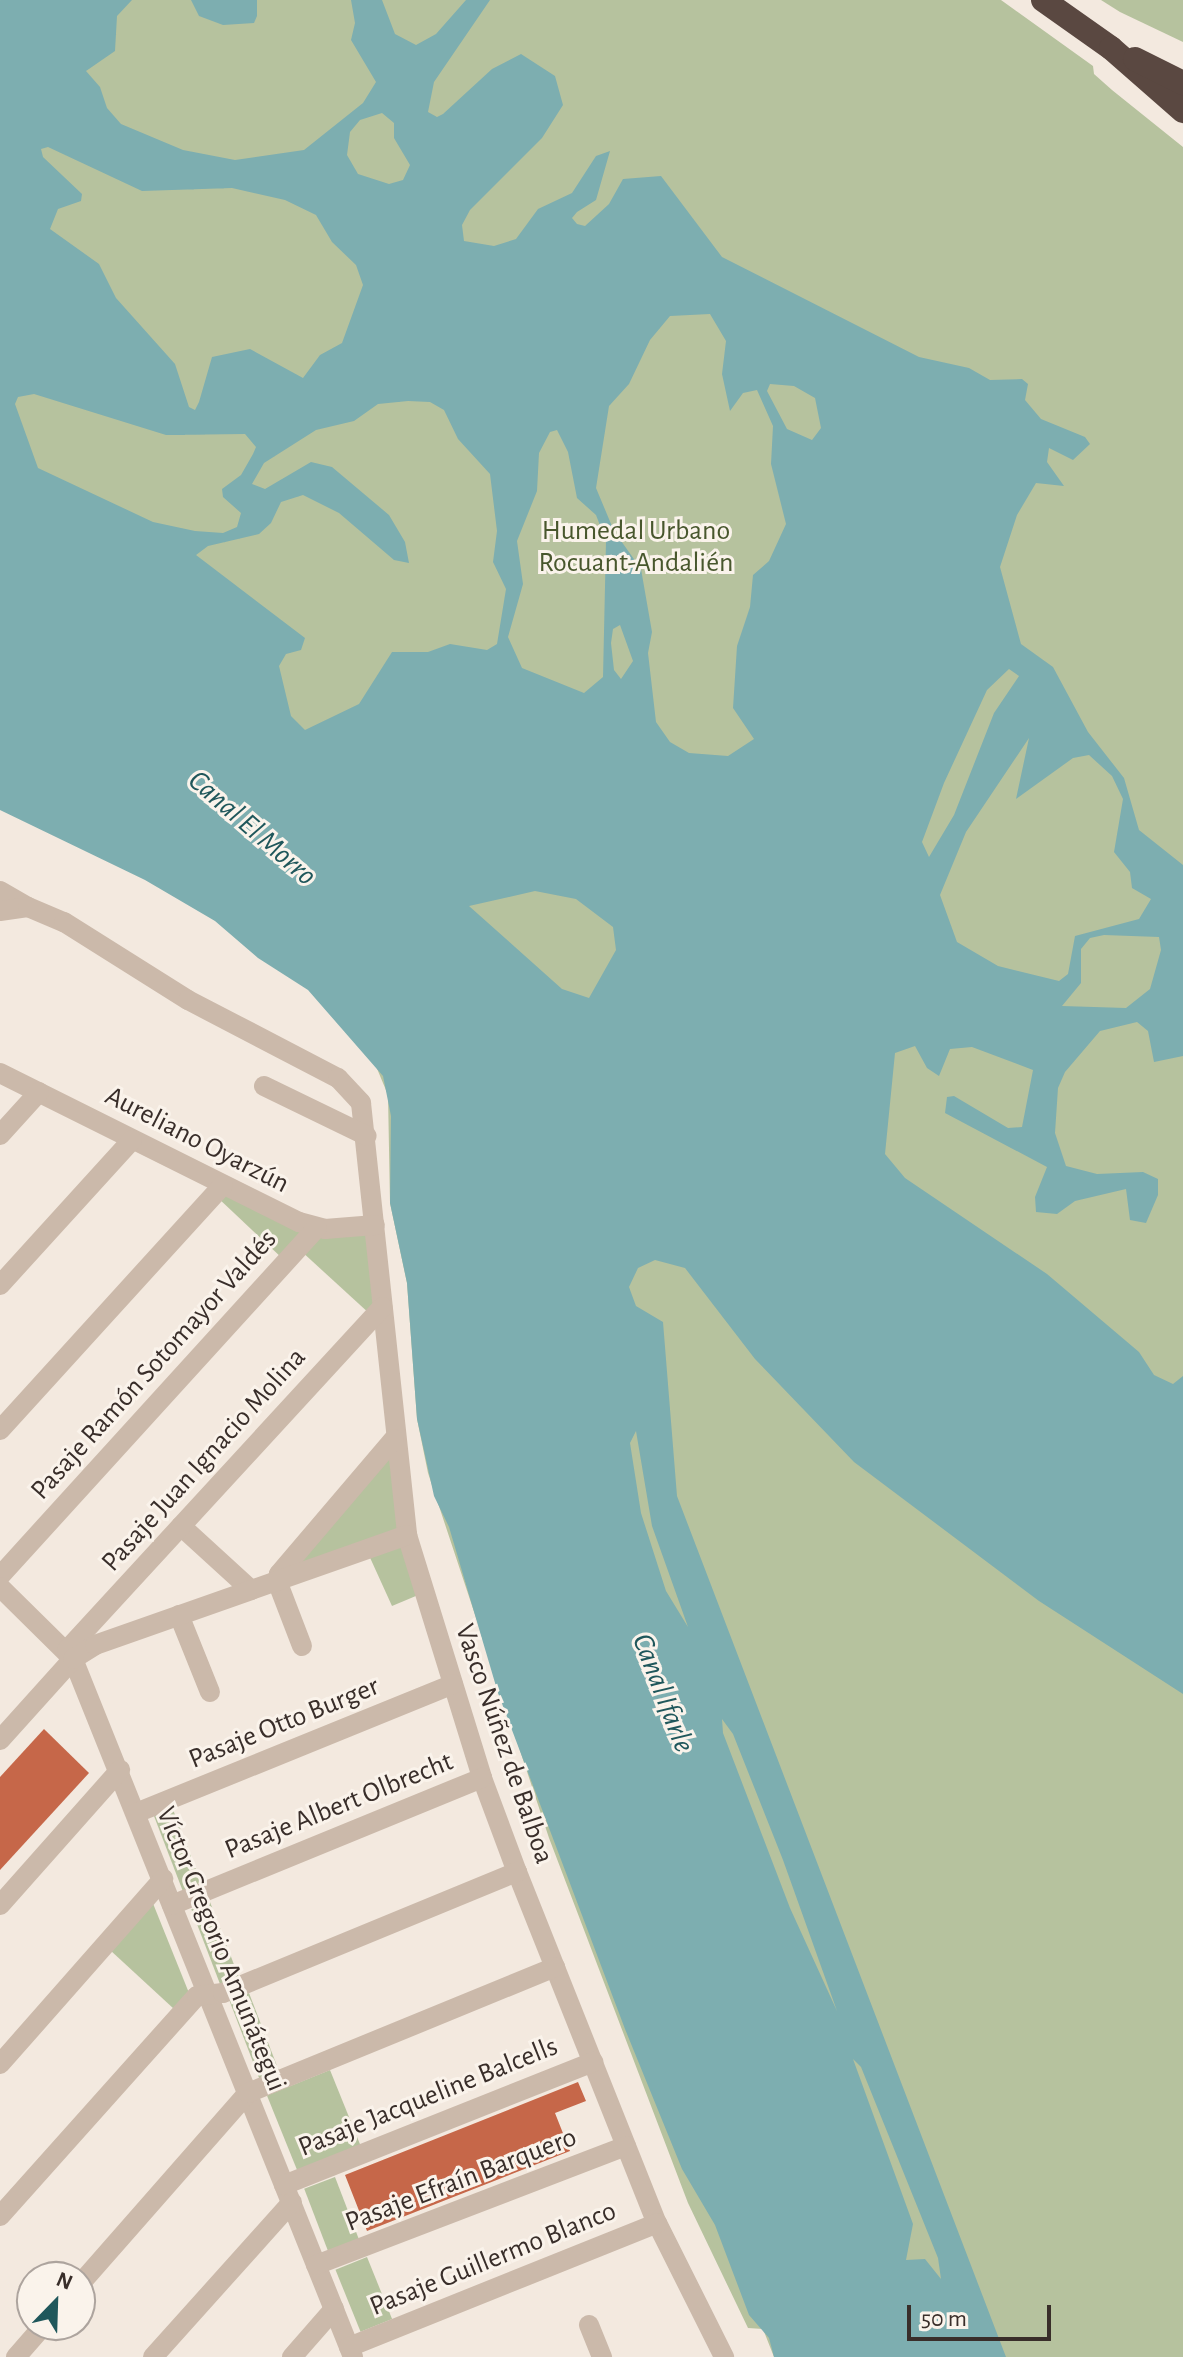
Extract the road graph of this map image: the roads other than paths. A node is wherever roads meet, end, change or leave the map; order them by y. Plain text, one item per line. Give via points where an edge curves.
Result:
1 (1043, 0) edge
2 (1111, 48) junction
3 (1183, 83) edge
4 (1183, 111) edge
5 (0, 891) edge
6 (28, 907) junction
7 (0, 911) edge
8 (0, 1073) edge
9 (264, 1086) dead end
10 (39, 1092) junction
11 (0, 1135) edge
12 (367, 1136) junction
13 (132, 1140) junction
14 (223, 1185) junction
15 (375, 1225) junction
16 (317, 1228) junction
17 (0, 1285) edge
18 (382, 1307) junction
19 (0, 1430) edge
20 (394, 1439) junction
21 (181, 1526) junction
22 (407, 1535) junction
23 (0, 1576) edge
24 (277, 1581) junction
25 (0, 1587) edge
26 (251, 1590) junction
27 (179, 1615) junction
28 (302, 1646) dead end
29 (70, 1655) junction
30 (453, 1684) junction
31 (210, 1692) dead end
32 (0, 1740) edge
33 (120, 1770) junction
34 (482, 1778) junction
35 (136, 1813) junction
36 (517, 1872) junction
37 (163, 1879) junction
38 (0, 1905) edge
39 (172, 1905) junction
40 (555, 1967) junction
41 (207, 1994) junction
42 (593, 2062) junction
43 (0, 2064) edge
44 (248, 2093) junction
45 (626, 2146) junction
46 (288, 2194) junction
47 (0, 2216) edge
48 (657, 2223) junction
49 (316, 2265) junction
50 (96, 2266) edge
51 (334, 2309) junction
52 (589, 2325) dead end
53 (30, 2341) edge
54 (0, 2350) edge
55 (351, 2352) edge
56 (7, 2357) edge
57 (16, 2357) edge
58 (153, 2357) edge
59 (292, 2357) edge
60 (602, 2357) edge
61 (724, 2357) edge

1 - 2 highway
2 - 3 highway
2 - 4 highway
5 - 6 street
6 - 7 street
6 - 12 street, Vasco Núñez de Balboa via 64,922 188,1000 338,1078 356,1094
8 - 10 street, Aureliano Oyarzún
9 - 12 street
10 - 11 street
10 - 13 street, Aureliano Oyarzún
12 - 15 street, Vasco Núñez de Balboa
13 - 14 street, Aureliano Oyarzún
13 - 17 street
14 - 16 street, Aureliano Oyarzún
14 - 19 street
15 - 16 street, Aureliano Oyarzún
15 - 18 street, Vasco Núñez de Balboa
16 - 23 street, Pasaje Ramón Sotomayor Valdés
18 - 20 street, Vasco Núñez de Balboa
18 - 21 street, Pasaje Juan Ignacio Molina
20 - 22 street, Vasco Núñez de Balboa
20 - 24 street via 287,1559
21 - 26 street
21 - 29 street, Pasaje Juan Ignacio Molina
22 - 24 street
22 - 30 street, Vasco Núñez de Balboa
24 - 26 street
24 - 28 street
25 - 29 street, Víctor Gregorio Amunátegui
26 - 27 street
27 - 29 street
27 - 31 street
29 - 32 street, Pasaje Juan Ignacio Molina
29 - 33 street, Víctor Gregorio Amunátegui
30 - 34 street, Vasco Núñez de Balboa
30 - 35 street, Pasaje Otto Burger
33 - 35 street, Víctor Gregorio Amunátegui
33 - 38 street
34 - 36 street, Vasco Núñez de Balboa
34 - 39 street, Pasaje Albert Olbrecht
35 - 37 street, Víctor Gregorio Amunátegui
36 - 40 street, Vasco Núñez de Balboa
36 - 41 street via 223,1993
37 - 39 street, Víctor Gregorio Amunátegui
37 - 43 street
39 - 41 street, Víctor Gregorio Amunátegui
40 - 42 street, Vasco Núñez de Balboa
40 - 44 street
41 - 44 street, Víctor Gregorio Amunátegui
41 - 47 street via 189,2003
42 - 45 street, Vasco Núñez de Balboa
42 - 46 street, Pasaje Jacqueline Balcells
44 - 46 street, Víctor Gregorio Amunátegui
44 - 50 street
45 - 48 street, Vasco Núñez de Balboa
45 - 49 street, Pasaje Efraín Barquero
46 - 49 street, Víctor Gregorio Amunátegui
46 - 58 street, Pasaje Jacqueline Balcells
48 - 55 street, Pasaje Guillermo Blanco
48 - 61 street, Vasco Núñez de Balboa
49 - 51 street, Víctor Gregorio Amunátegui
51 - 55 street, Víctor Gregorio Amunátegui
51 - 59 street
52 - 60 street
53 - 57 street
54 - 56 street

